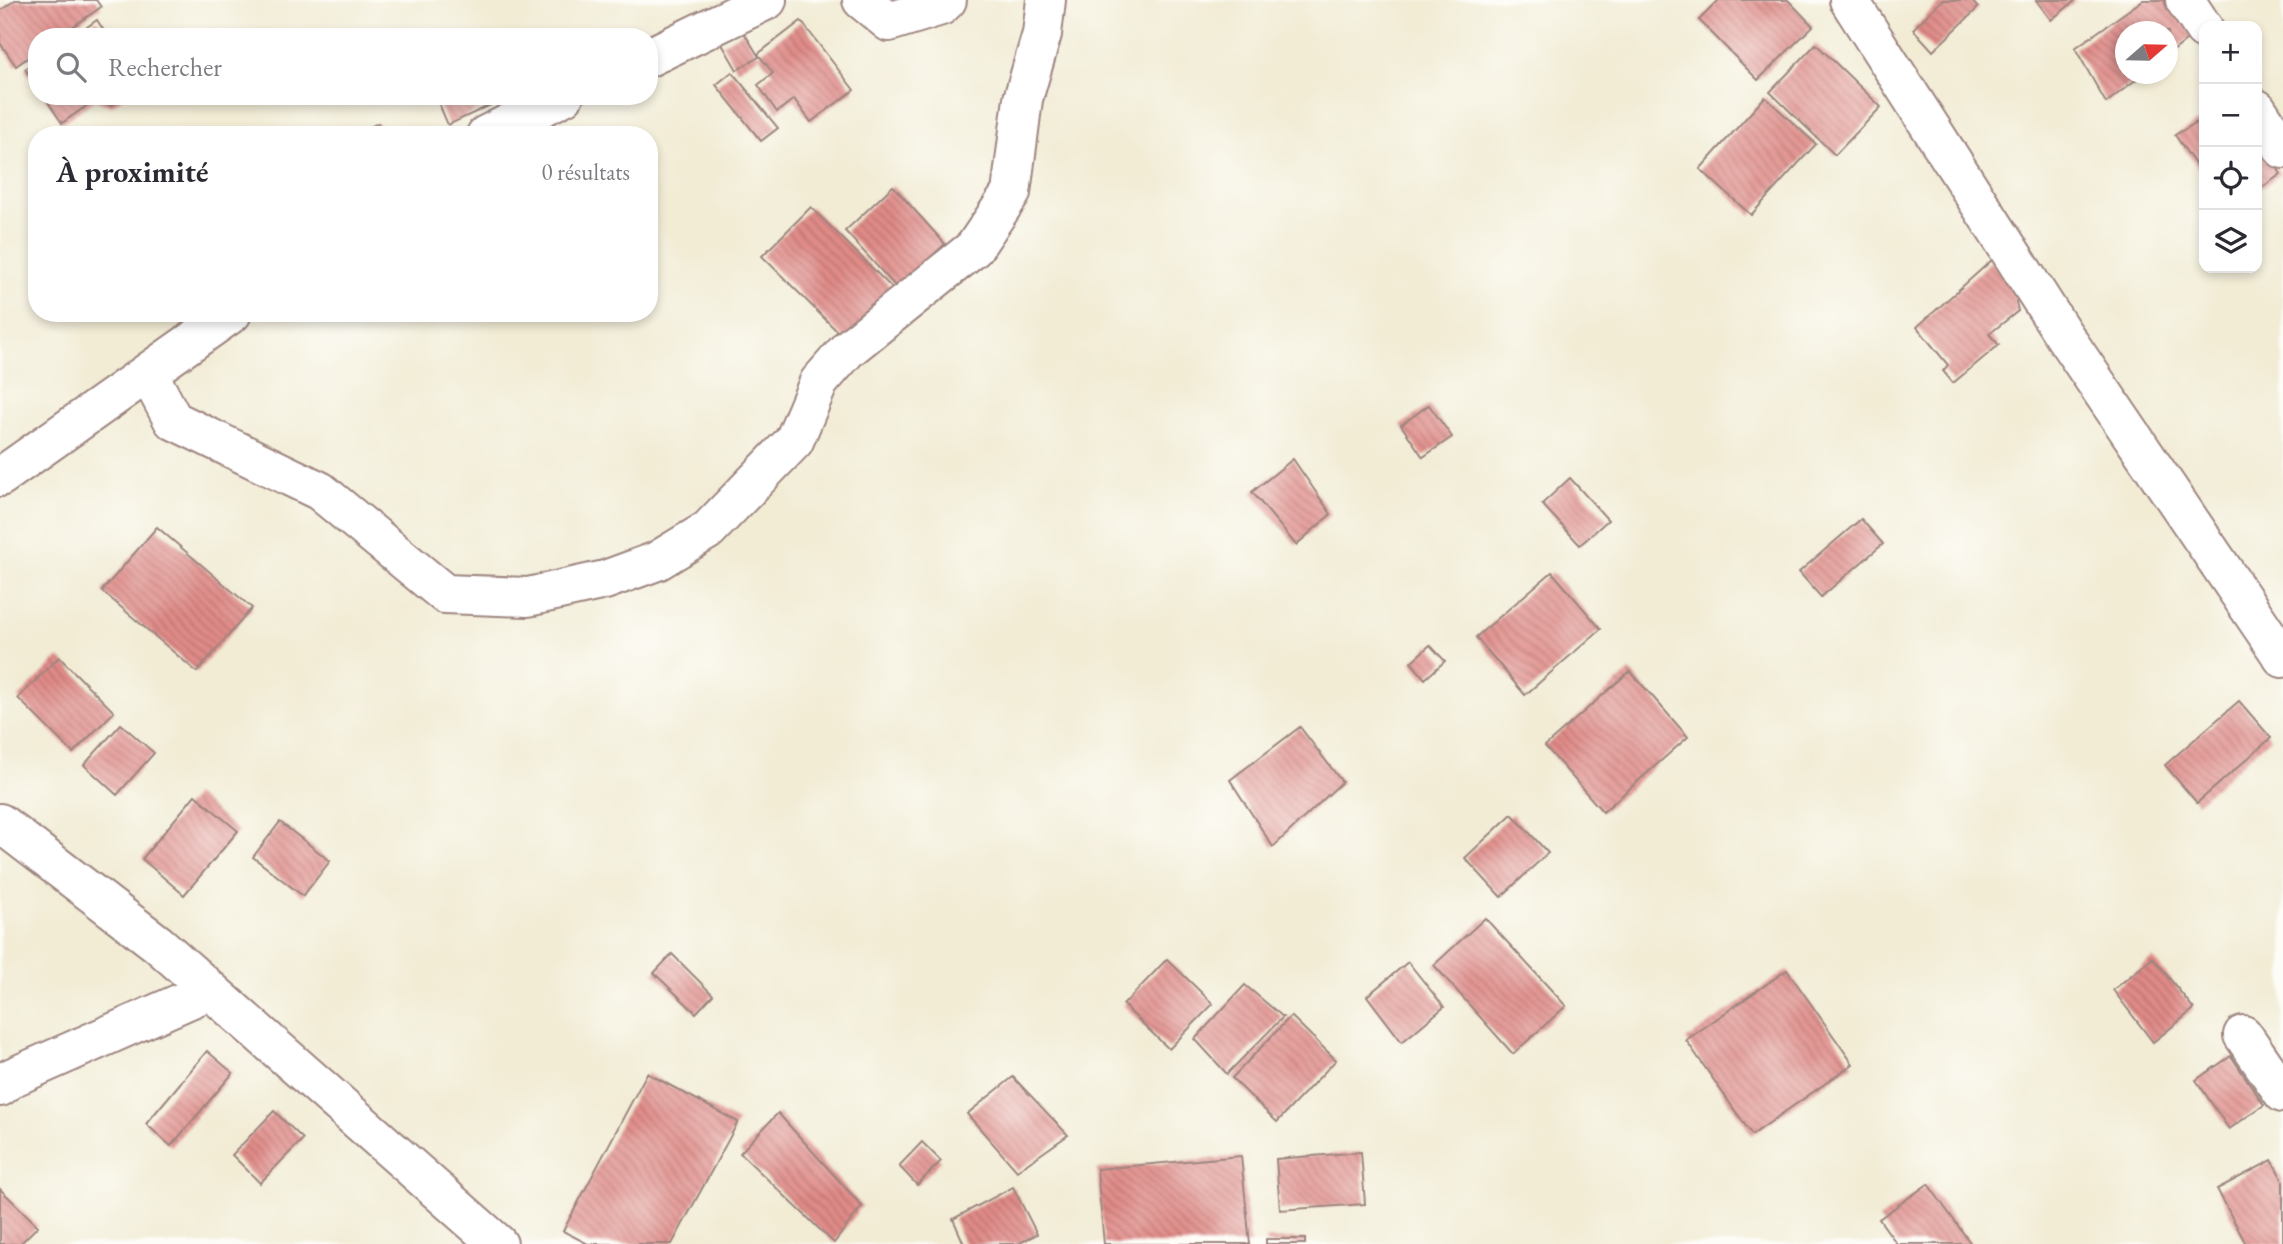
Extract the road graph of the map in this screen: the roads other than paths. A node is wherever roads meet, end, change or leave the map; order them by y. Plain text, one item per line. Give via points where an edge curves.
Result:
1 (767, 0) edge
2 (862, 0) edge
3 (947, 0) edge
4 (1046, 0) edge
5 (1849, 0) edge
6 (2185, 0) edge
7 (2199, 21) edge
8 (658, 53) edge
9 (546, 105) edge
10 (2262, 117) edge
11 (504, 126) edge
12 (2283, 149) edge
13 (219, 322) edge
14 (148, 373) junction
15 (0, 477) edge
16 (2283, 658) edge
17 (0, 823) edge
18 (210, 990) junction
19 (2244, 1035) dead end
20 (0, 1087) edge
21 (2283, 1093) edge
22 (498, 1244) edge

1 - 8 street
2 - 3 street via 889,22
4 - 14 street via 1042,34 1023,99 1011,194 974,248 848,349 819,382 794,441 708,530 657,561 605,580 528,597 445,594 320,491 173,420
5 - 16 street via 2063,334
6 - 7 street
9 - 11 street
10 - 12 street
13 - 14 street
14 - 15 street
17 - 18 street via 158,944
18 - 20 street via 11,1078
18 - 22 street
19 - 21 street

